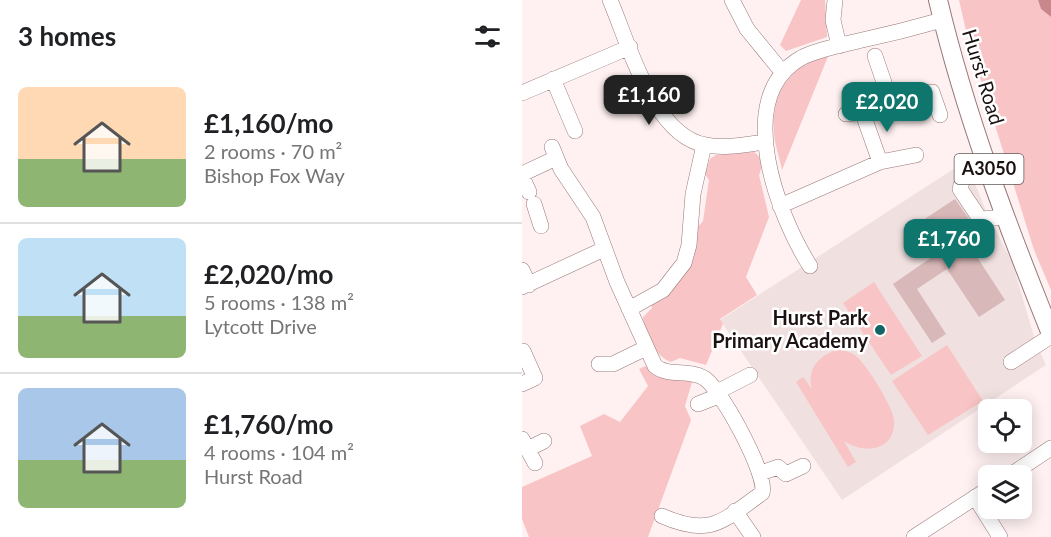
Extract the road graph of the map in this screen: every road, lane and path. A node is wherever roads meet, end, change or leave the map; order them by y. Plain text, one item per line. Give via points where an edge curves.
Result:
1 (610, 0) edge
2 (732, 0) edge
3 (835, 0) edge
4 (938, 0) edge
5 (942, 20) junction
6 (839, 46) junction
7 (630, 47) junction
8 (875, 56) dead end
9 (783, 73) junction
10 (553, 79) junction
11 (524, 88) edge
12 (890, 100) junction
13 (846, 114) dead end
14 (863, 114) junction
15 (940, 115) dead end
16 (575, 131) dead end
17 (766, 142) junction
18 (704, 145) junction
19 (916, 155) dead end
20 (880, 162) junction
21 (522, 176) edge
22 (958, 187) dead end
23 (780, 206) junction
24 (1004, 211) junction
25 (541, 226) dead end
26 (604, 249) junction
27 (810, 266) dead end
28 (522, 270) edge
29 (525, 286) edge
30 (629, 309) junction
31 (1051, 335) edge
32 (646, 348) junction
33 (523, 351) edge
34 (1011, 362) dead end
35 (599, 364) dead end
36 (750, 375) dead end
37 (533, 379) edge
38 (720, 393) junction
39 (698, 404) dead end
40 (544, 441) dead end
41 (1051, 448) edge
42 (528, 450) edge
43 (1026, 465) edge
44 (803, 466) dead end
45 (761, 473) junction
46 (978, 496) edge
47 (975, 498) junction
48 (735, 510) junction
49 (662, 516) dead end
50 (683, 532) edge
51 (753, 537) edge
52 (914, 537) edge
53 (1000, 537) edge

1 - 7 street
2 - 9 street via 747,29
3 - 6 street via 833,20
4 - 5 main road, Hurst Road / A3050
5 - 6 street
5 - 24 main road, Hurst Road / A3050
6 - 9 street via 801,58
7 - 10 street
7 - 18 street via 662,116 681,135
8 - 12 street
9 - 17 street via 767,106
10 - 11 street
10 - 16 street
12 - 14 street
12 - 15 street via 932,92
13 - 14 street
14 - 20 street
17 - 18 street
17 - 23 street
18 - 30 street via 684,262 663,290
19 - 20 street
20 - 23 street
21 - 25 street
21 - 26 street via 554,153 593,217
22 - 24 street via 981,219 996,218
23 - 27 street
24 - 31 main road, Hurst Road / A3050
26 - 29 street
26 - 30 street
28 - 29 street
30 - 32 street
31 - 34 street
32 - 35 street via 613,364
32 - 38 street via 659,370 696,375
33 - 37 street
36 - 38 street
38 - 39 street
38 - 45 street
40 - 42 street
41 - 43 street
44 - 45 street via 786,474 778,467
45 - 48 street via 762,493
46 - 47 street
47 - 52 street
47 - 53 street
48 - 50 street via 706,527
48 - 51 street
49 - 50 street

